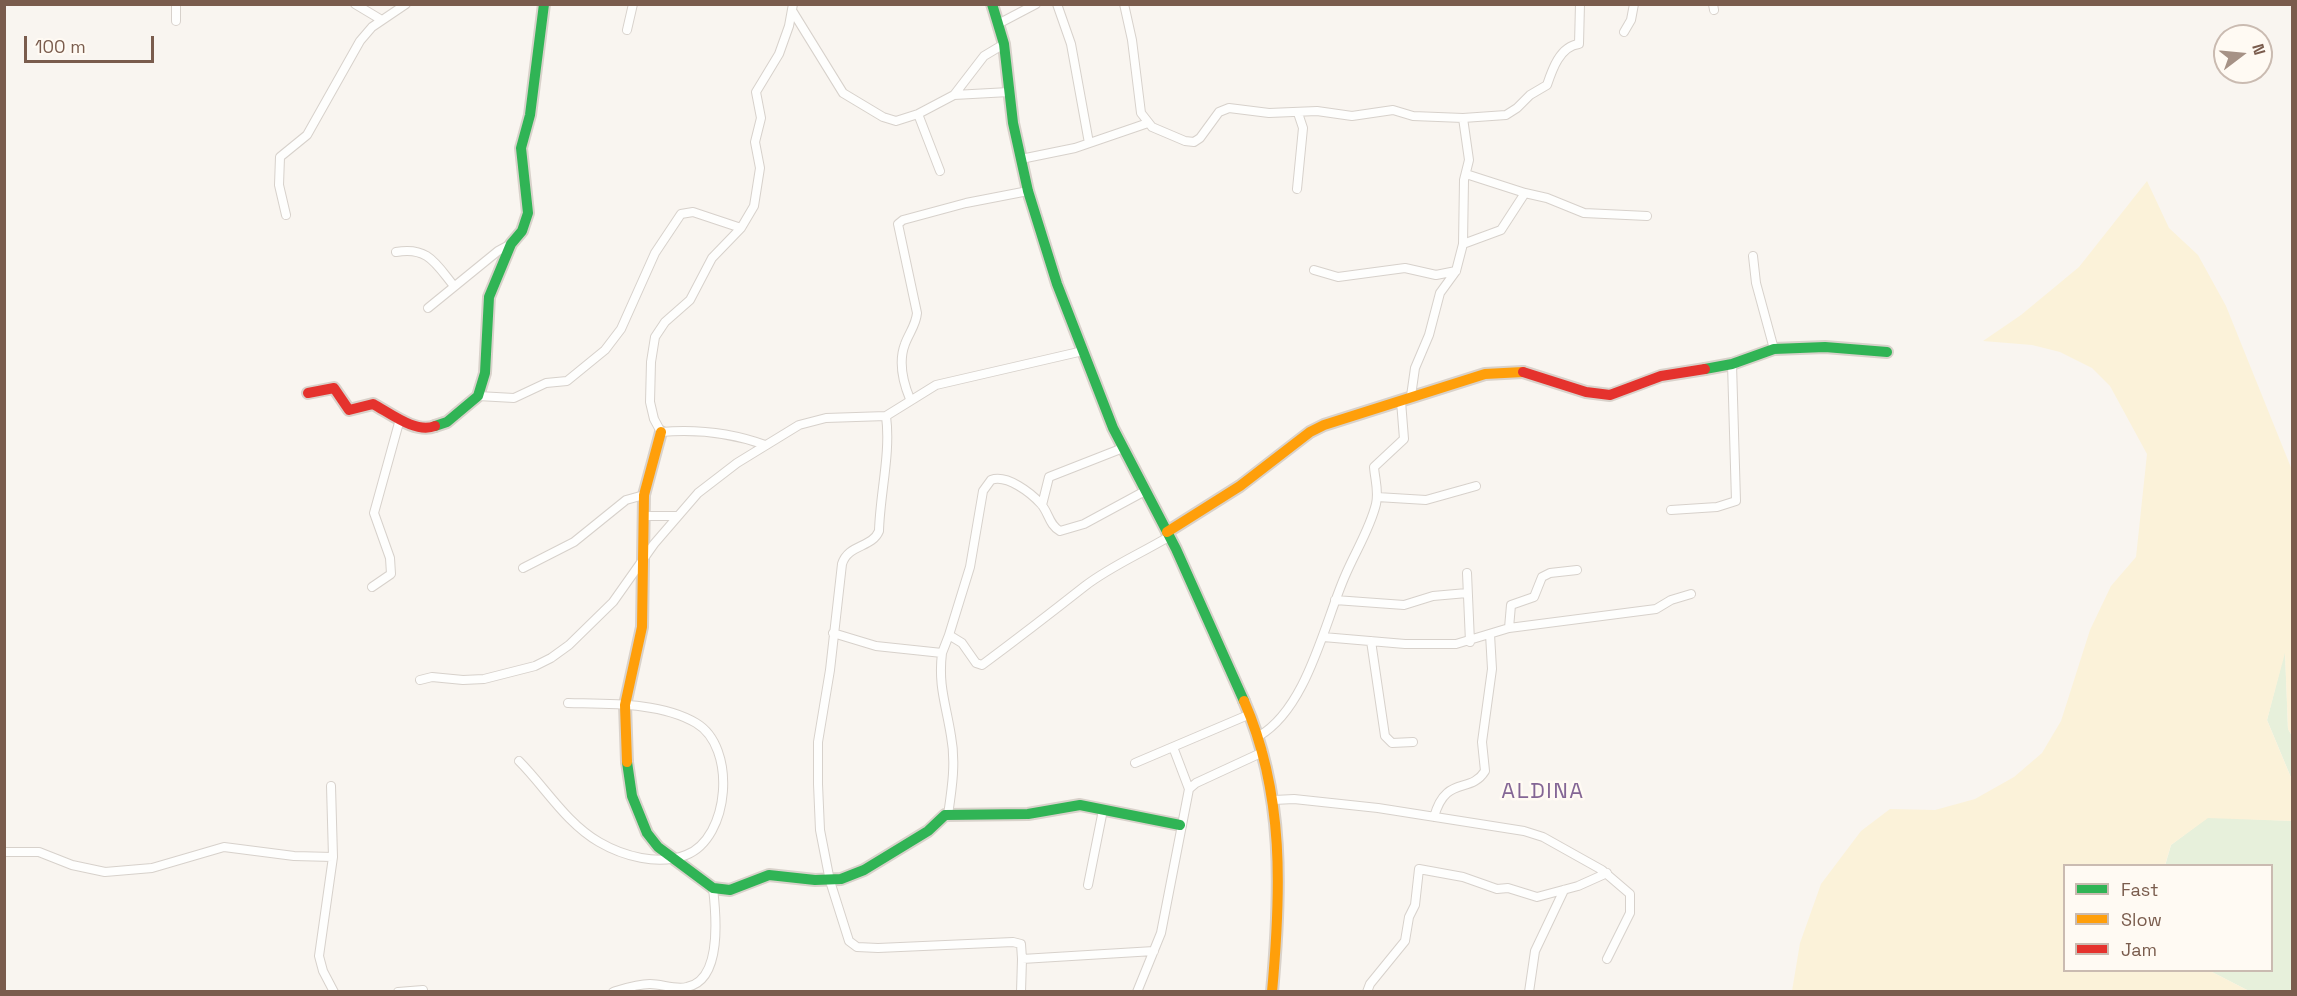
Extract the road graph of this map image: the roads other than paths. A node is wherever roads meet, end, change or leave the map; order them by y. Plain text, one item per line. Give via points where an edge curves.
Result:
1 (176, 4) edge
2 (355, 4) edge
3 (406, 4) edge
4 (544, 4) edge
5 (633, 4) edge
6 (992, 4) edge
7 (1036, 4) edge
8 (1057, 4) edge
9 (1124, 4) edge
10 (1580, 4) edge
11 (1634, 4) edge
12 (793, 8) edge
13 (380, 19) junction
14 (176, 21) dead end
15 (999, 24) junction
16 (627, 30) dead end
17 (1624, 32) dead end
18 (1004, 44) junction
19 (1009, 92) junction
20 (954, 95) junction
21 (1298, 112) junction
22 (918, 114) junction
23 (1463, 118) junction
24 (1148, 123) junction
25 (1089, 143) junction
26 (1021, 159) junction
27 (940, 171) dead end
28 (1466, 174) junction
29 (1297, 189) dead end
30 (1028, 191) junction
31 (1525, 193) junction
32 (286, 215) dead end
33 (1647, 216) dead end
34 (741, 228) junction
35 (511, 244) junction
36 (1463, 244) junction
37 (396, 252) dead end
38 (1753, 256) dead end
39 (1314, 270) dead end
40 (1456, 271) junction
41 (1436, 275) junction
42 (454, 286) junction
43 (1442, 290) junction
44 (428, 308) dead end
45 (1774, 349) junction
46 (1083, 351) junction
47 (1887, 352) dead end
48 (1732, 364) junction
49 (308, 393) dead end
50 (477, 396) junction
51 (910, 399) junction
52 (1406, 399) junction
53 (886, 416) junction
54 (400, 419) junction
55 (661, 432) junction
56 (765, 445) junction
57 (1123, 448) junction
58 (1476, 486) dead end
59 (1145, 491) junction
60 (644, 495) junction
61 (1377, 497) junction
62 (1042, 505) junction
63 (1671, 510) dead end
64 (643, 516) junction
65 (676, 516) junction
66 (1168, 534) junction
67 (642, 561) junction
68 (523, 568) dead end
69 (1577, 570) dead end
70 (1467, 573) dead end
71 (372, 587) dead end
72 (1467, 593) junction
73 (1691, 594) dead end
74 (1335, 600) junction
75 (1509, 628) junction
76 (833, 633) junction
77 (1490, 634) junction
78 (949, 635) junction
79 (1323, 637) junction
80 (1371, 641) junction
81 (1470, 642) junction
82 (942, 653) junction
83 (420, 680) dead end
84 (568, 702) dead end
85 (625, 705) junction
86 (1248, 715) junction
87 (1259, 736) junction
88 (1413, 742) dead end
89 (1173, 747) junction
90 (1263, 752) junction
91 (519, 761) dead end
92 (1135, 763) dead end
93 (332, 786) dead end
94 (1189, 789) junction
95 (1274, 800) junction
96 (1103, 810) junction
97 (948, 815) junction
98 (1434, 817) junction
99 (1180, 825) junction
100 (4, 852) edge
101 (333, 857) junction
102 (670, 857) junction
103 (1607, 873) junction
104 (830, 881) junction
105 (1088, 885) dead end
106 (713, 888) junction
107 (1564, 890) junction
108 (1154, 951) junction
109 (1022, 959) junction
110 (1607, 959) dead end
111 (423, 990) dead end
112 (686, 990) edge
113 (334, 992) edge
114 (398, 992) edge
115 (614, 992) edge
116 (1021, 992) edge
117 (1137, 992) edge
118 (1272, 992) edge
119 (1367, 992) edge
120 (1529, 992) edge

1 - 14 street
2 - 13 street
3 - 13 street
4 - 35 street via 530,115 521,148 528,213 522,231
5 - 16 street
6 - 15 street
7 - 15 street
8 - 25 street via 1071,44
9 - 24 street via 1141,113
10 - 23 street via 1579,44 1564,51 1547,85 1506,115
11 - 17 street
12 - 22 street via 846,96 887,119 900,120
12 - 34 street via 777,59 756,92 761,118 755,142 760,174 754,206
13 - 32 street via 360,41 302,142 280,157 279,185
15 - 18 street
18 - 19 street
18 - 20 street via 984,56
19 - 20 street
19 - 26 street
20 - 22 street
21 - 23 street via 1355,116 1393,110 1413,116
21 - 24 street via 1225,108 1194,141 1177,138
21 - 29 street via 1303,128
22 - 27 street
23 - 28 street via 1469,160
24 - 25 street
25 - 26 street
26 - 30 street
28 - 31 street
28 - 36 street
30 - 46 street
30 - 51 street via 966,203 898,224 917,313 903,356 904,381
31 - 33 street via 1584,213
31 - 36 street via 1501,230
34 - 50 street via 693,212 681,214 655,253 621,329 605,350 567,381 546,383 514,398
34 - 55 street via 712,258 690,300 665,322 655,337 650,402
35 - 42 street
35 - 50 street via 489,297 485,373
36 - 40 street
37 - 42 street via 411,250 427,256
38 - 45 street via 1756,283
39 - 41 street via 1338,277 1405,268
40 - 41 street
40 - 43 street
41 - 43 street
42 - 44 street
43 - 52 street
45 - 47 street via 1825,347
45 - 48 street
46 - 51 street via 936,385
46 - 57 street
48 - 52 street via 1661,376 1610,395 1517,372 1479,375
48 - 63 street via 1736,501 1717,507
49 - 54 street via 334,388 349,410 373,404
50 - 54 street via 447,422 429,429 419,429
51 - 53 street
52 - 61 street via 1404,439 1374,467
52 - 66 street via 1310,432 1240,486
53 - 56 street via 826,418 804,423
53 - 76 street via 889,442 880,491 879,531 843,559
54 - 71 street via 374,513 390,558 391,574
55 - 56 street via 721,434
55 - 60 street
56 - 65 street via 698,493
57 - 59 street
57 - 62 street via 1049,477
58 - 61 street via 1426,500
59 - 62 street via 1064,531 1054,527
59 - 66 street
60 - 64 street
60 - 68 street via 626,500 574,542
61 - 74 street via 1374,513
62 - 78 street via 1005,480 995,478 987,484 980,503 970,567
64 - 65 street
64 - 67 street
65 - 67 street
66 - 78 street via 1085,586 982,665 976,663 962,642
66 - 86 street
67 - 83 street via 613,602 551,658 484,679
67 - 85 street via 642,627
69 - 75 street via 1542,577 1534,597 1511,605
70 - 72 street
72 - 74 street via 1433,596 1404,605
72 - 81 street
73 - 75 street via 1656,609
74 - 79 street
75 - 77 street
76 - 82 street via 876,646
76 - 104 street via 818,742 820,830
77 - 81 street
77 - 98 street via 1492,669 1482,742 1485,771 1479,778 1443,794
78 - 82 street
79 - 80 street
79 - 87 street via 1301,687 1272,727
80 - 81 street
80 - 88 street via 1385,736 1392,743
82 - 97 street via 940,689 951,734 954,772
84 - 85 street
85 - 102 street via 632,796 647,833
85 - 102 street via 695,722 709,733 722,759 723,790 705,841 686,855
86 - 87 street
86 - 89 street
87 - 90 street
89 - 92 street
89 - 94 street
90 - 94 street
90 - 95 street
91 - 102 street via 583,831 598,842 624,854
93 - 101 street
94 - 99 street
95 - 98 street via 1294,799
95 - 118 street via 1279,899
96 - 97 street via 1080,806 1028,814
96 - 99 street
96 - 105 street
97 - 104 street via 864,870
98 - 103 street via 1534,834
99 - 108 street via 1166,916
100 - 101 street via 39,852 105,872 152,868 224,847
101 - 113 street via 319,956
102 - 106 street
103 - 107 street
103 - 110 street via 1628,890 1632,903
104 - 106 street via 769,875 738,889
104 - 109 street via 854,946 1018,942
106 - 112 street via 713,955 704,976
107 - 119 street via 1534,897 1419,869 1415,905 1405,940
107 - 120 street via 1535,951
108 - 109 street
108 - 117 street
109 - 116 street
111 - 114 street
112 - 115 street via 651,984

